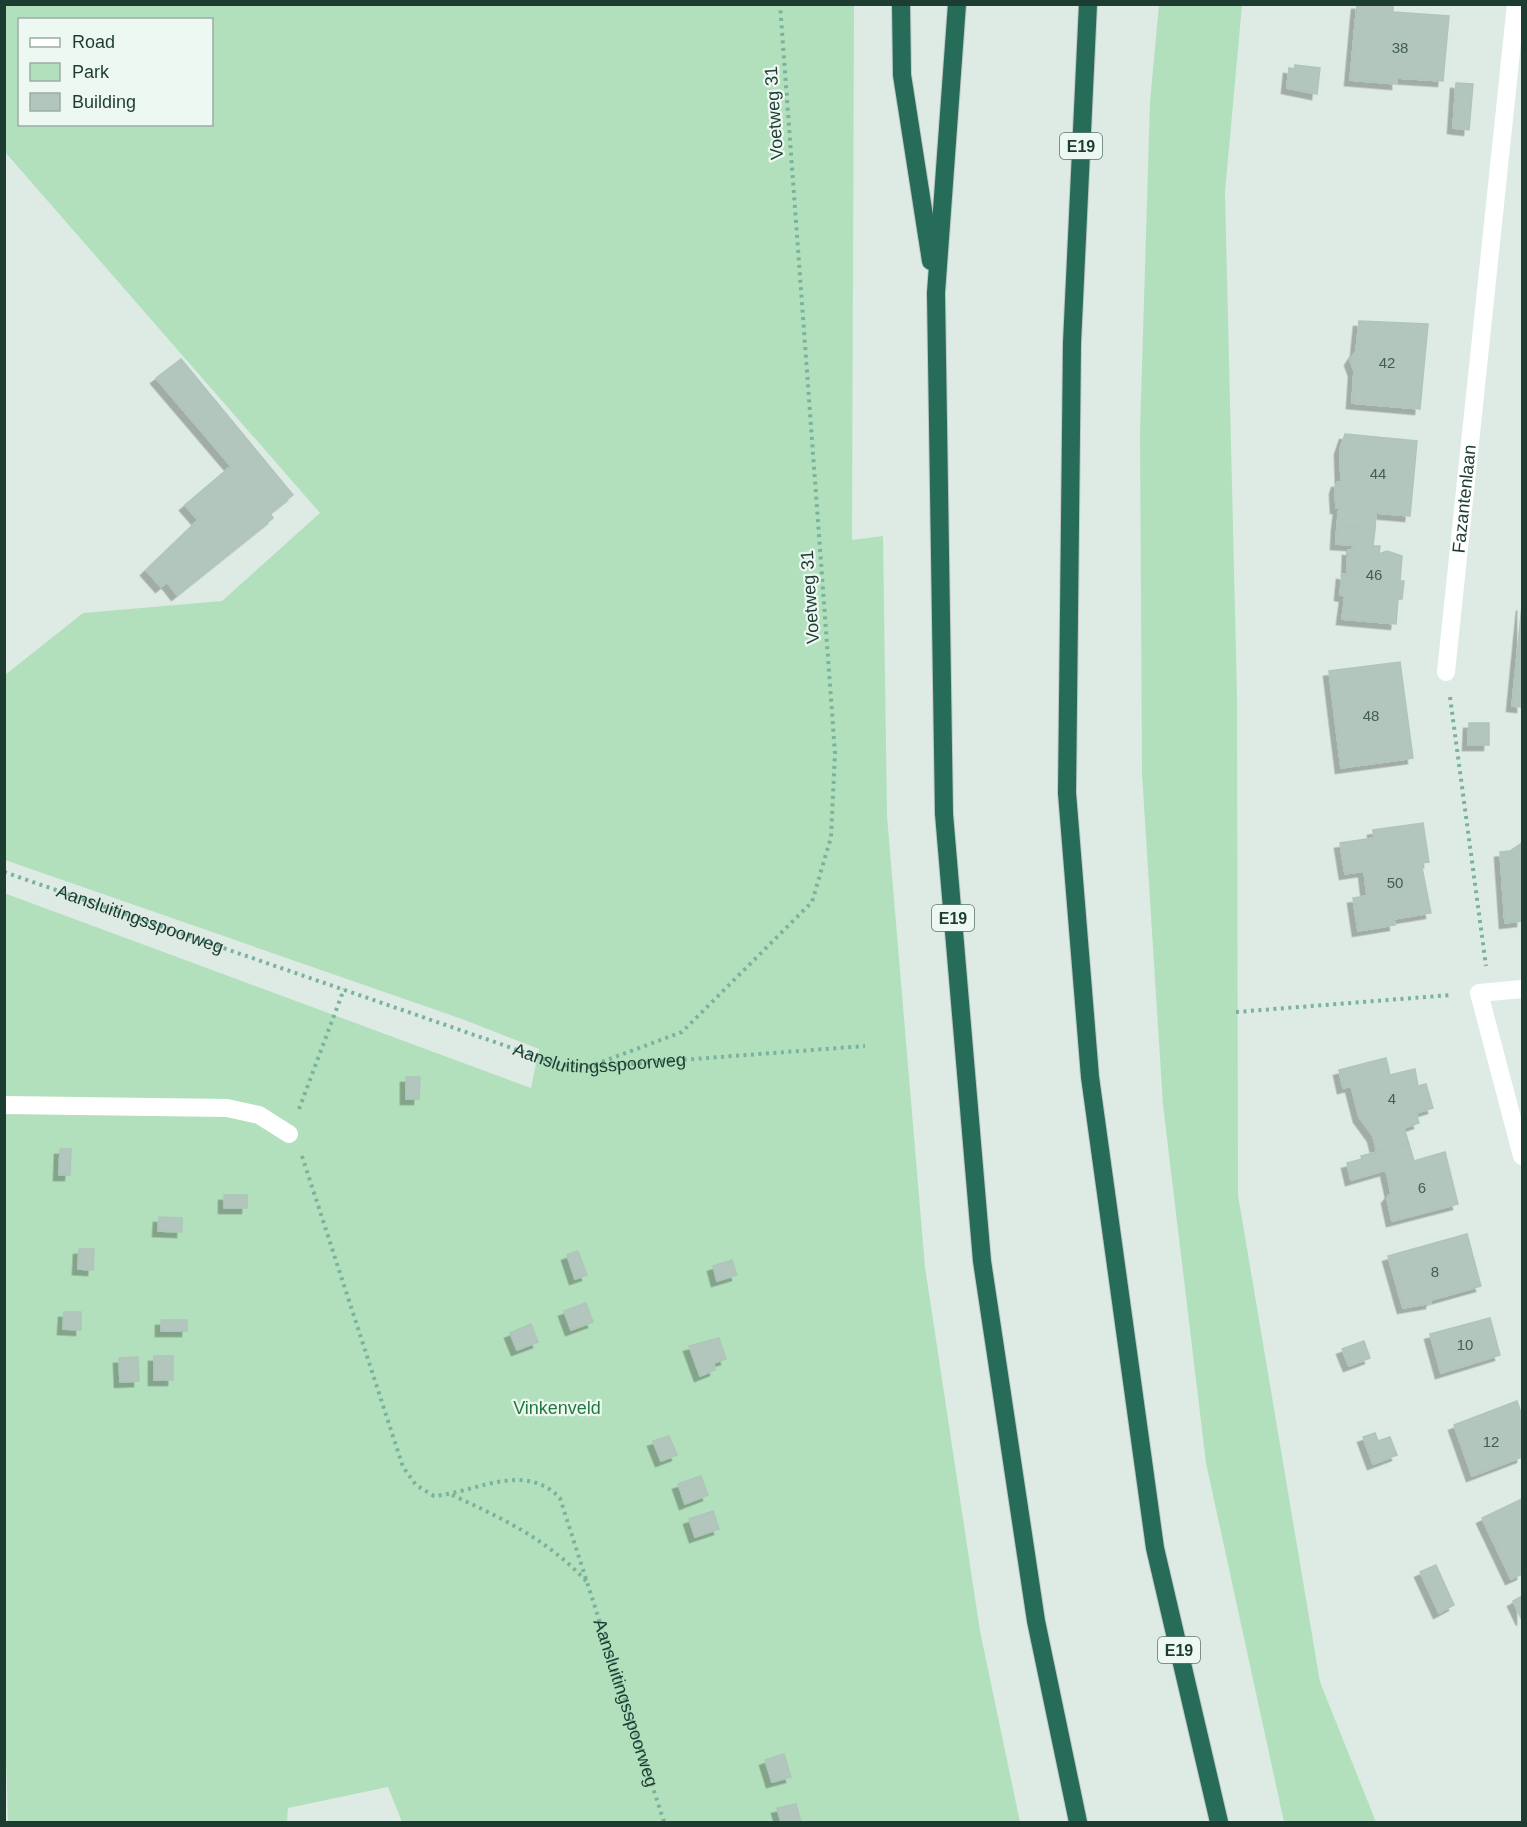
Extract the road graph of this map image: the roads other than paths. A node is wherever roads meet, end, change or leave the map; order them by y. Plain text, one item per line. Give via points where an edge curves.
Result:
1 (901, 4) edge
2 (957, 4) edge
3 (1088, 4) edge
4 (1516, 4) edge
5 (1515, 93) edge
6 (936, 294) junction
7 (1446, 672) road end
8 (1522, 989) edge
9 (4, 1105) edge
10 (289, 1134) road end
11 (1522, 1156) edge
12 (1078, 1822) edge
13 (1219, 1822) edge

1 - 6 highway via 902,75
2 - 6 highway, E19
3 - 13 highway, E19 via 1072,332 1067,793 1090,1077 1155,1548
4 - 5 street, Fazantenlaan
5 - 7 street, Fazantenlaan
6 - 12 highway, E19 via 944,814 982,1261 1036,1621
8 - 11 street via 1479,993
9 - 10 street via 227,1108 259,1115

